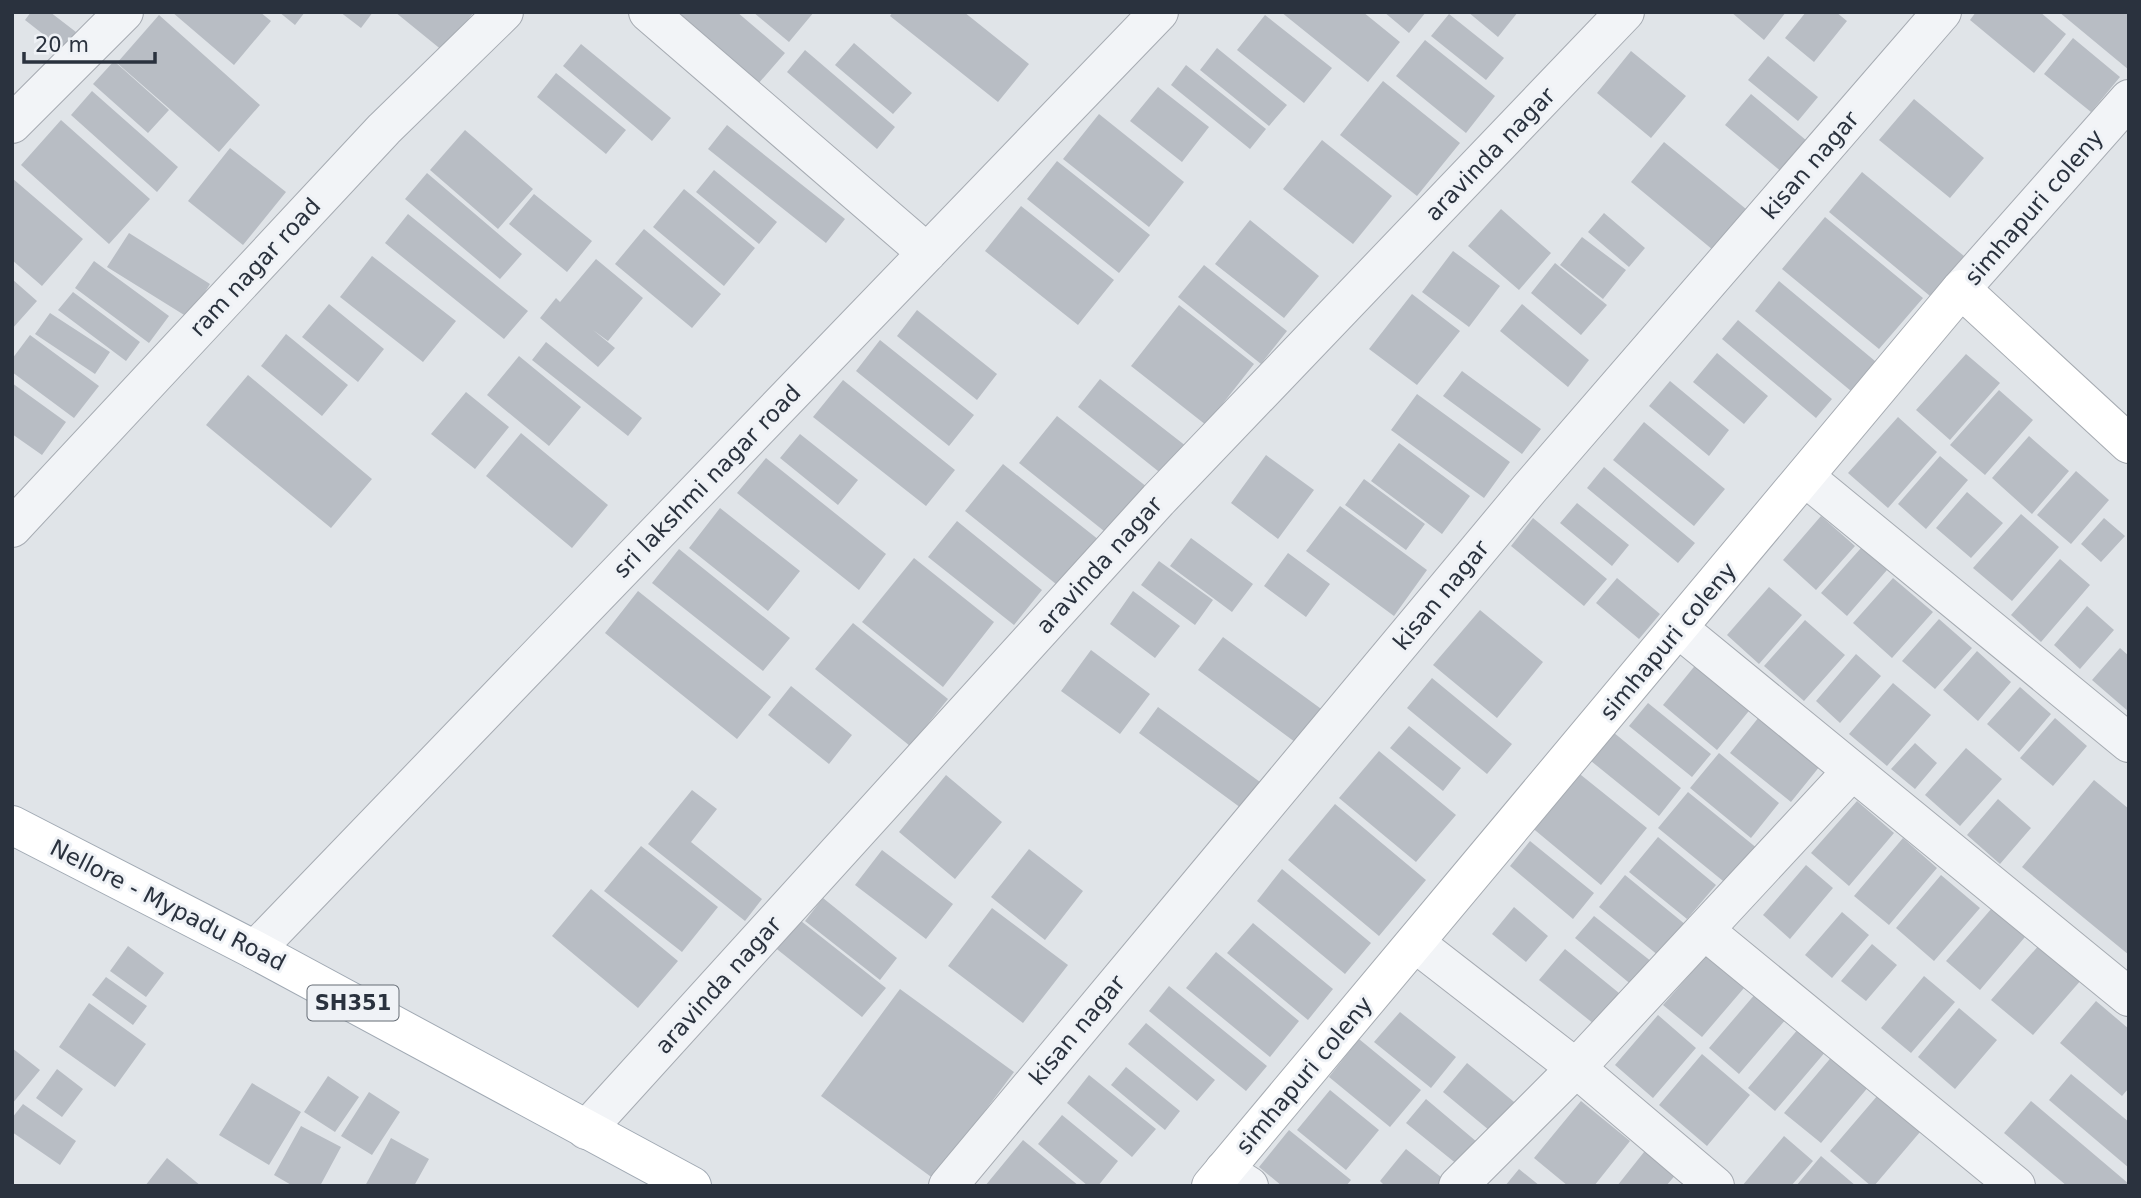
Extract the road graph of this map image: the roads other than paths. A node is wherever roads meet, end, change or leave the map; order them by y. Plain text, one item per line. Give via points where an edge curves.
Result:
1 (124, 12) edge
2 (504, 12) edge
3 (648, 12) edge
4 (1159, 12) edge
5 (1625, 12) edge
6 (1942, 12) edge
7 (2129, 99) edge
8 (12, 124) edge
9 (927, 253) junction
10 (1961, 289) junction
11 (2129, 444) edge
12 (1805, 477) junction
13 (12, 528) edge
14 (1678, 628) junction
15 (2129, 743) edge
16 (1852, 771) junction
17 (12, 825) edge
18 (1704, 930) junction
19 (1415, 943) junction
20 (256, 950) junction
21 (2129, 997) edge
22 (1576, 1068) junction
23 (586, 1130) junction
24 (1228, 1181) edge
25 (692, 1186) edge
26 (948, 1186) edge
27 (1458, 1186) edge
28 (1715, 1186) edge
29 (2016, 1186) edge

1 - 8 street
2 - 13 street, ram nagar road via 384,129
3 - 9 street
4 - 9 street, sri lakshmi nagar road
5 - 23 street, aravinda nagar via 1158,500
6 - 26 street, kisan nagar via 1529,489
7 - 10 street, simhapuri coleny
9 - 20 street, sri lakshmi nagar road
10 - 11 street
10 - 12 street, simhapuri coleny
12 - 14 street, simhapuri coleny
12 - 15 street
14 - 16 street
14 - 19 street, simhapuri coleny
16 - 18 street
16 - 21 street
17 - 20 street, Nellore - Mypadu Road / SH351
18 - 22 street
18 - 29 street
19 - 22 street
19 - 24 street, simhapuri coleny
20 - 23 street, Nellore - Mypadu Road / SH351
22 - 27 street
22 - 28 street
23 - 25 street, Nellore - Mypadu Road / SH351

